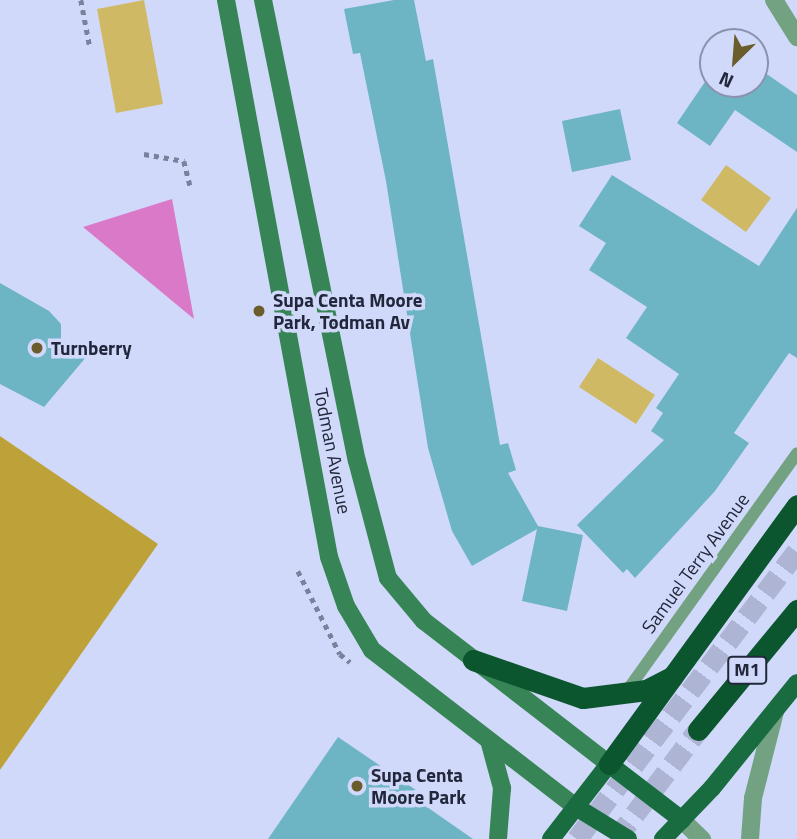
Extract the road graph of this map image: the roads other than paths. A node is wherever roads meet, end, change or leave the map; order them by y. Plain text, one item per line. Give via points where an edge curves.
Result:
1 (226, 0) edge
2 (263, 0) edge
3 (774, 0) edge
4 (797, 37) edge
5 (797, 453) edge
6 (797, 505) edge
7 (797, 610) edge
8 (473, 660) junction
9 (682, 669) junction
10 (797, 683) edge
11 (623, 695) junction
12 (775, 712) junction
13 (698, 730) tunnel mouth
14 (488, 741) junction
15 (609, 764) junction
16 (576, 807) junction
17 (682, 820) junction
18 (498, 839) edge
19 (551, 839) edge
20 (628, 839) edge
21 (663, 839) edge
22 (702, 839) edge
23 (750, 839) edge

1 - 14 main road, Todman Avenue via 335,581 372,650
2 - 8 main road, Todman Avenue via 380,559 402,598
3 - 4 street
5 - 11 lane, Samuel Terry Avenue
6 - 9 highway
7 - 13 highway, M1
8 - 11 highway via 576,697
8 - 15 main road, Todman Avenue
9 - 11 highway via 661,684
9 - 15 highway
10 - 12 main road
12 - 17 main road
12 - 23 street via 753,798
14 - 16 main road, Todman Avenue
14 - 18 main road via 502,788
15 - 16 main road
15 - 17 main road
16 - 19 main road
16 - 20 main road
17 - 21 main road
17 - 22 street

